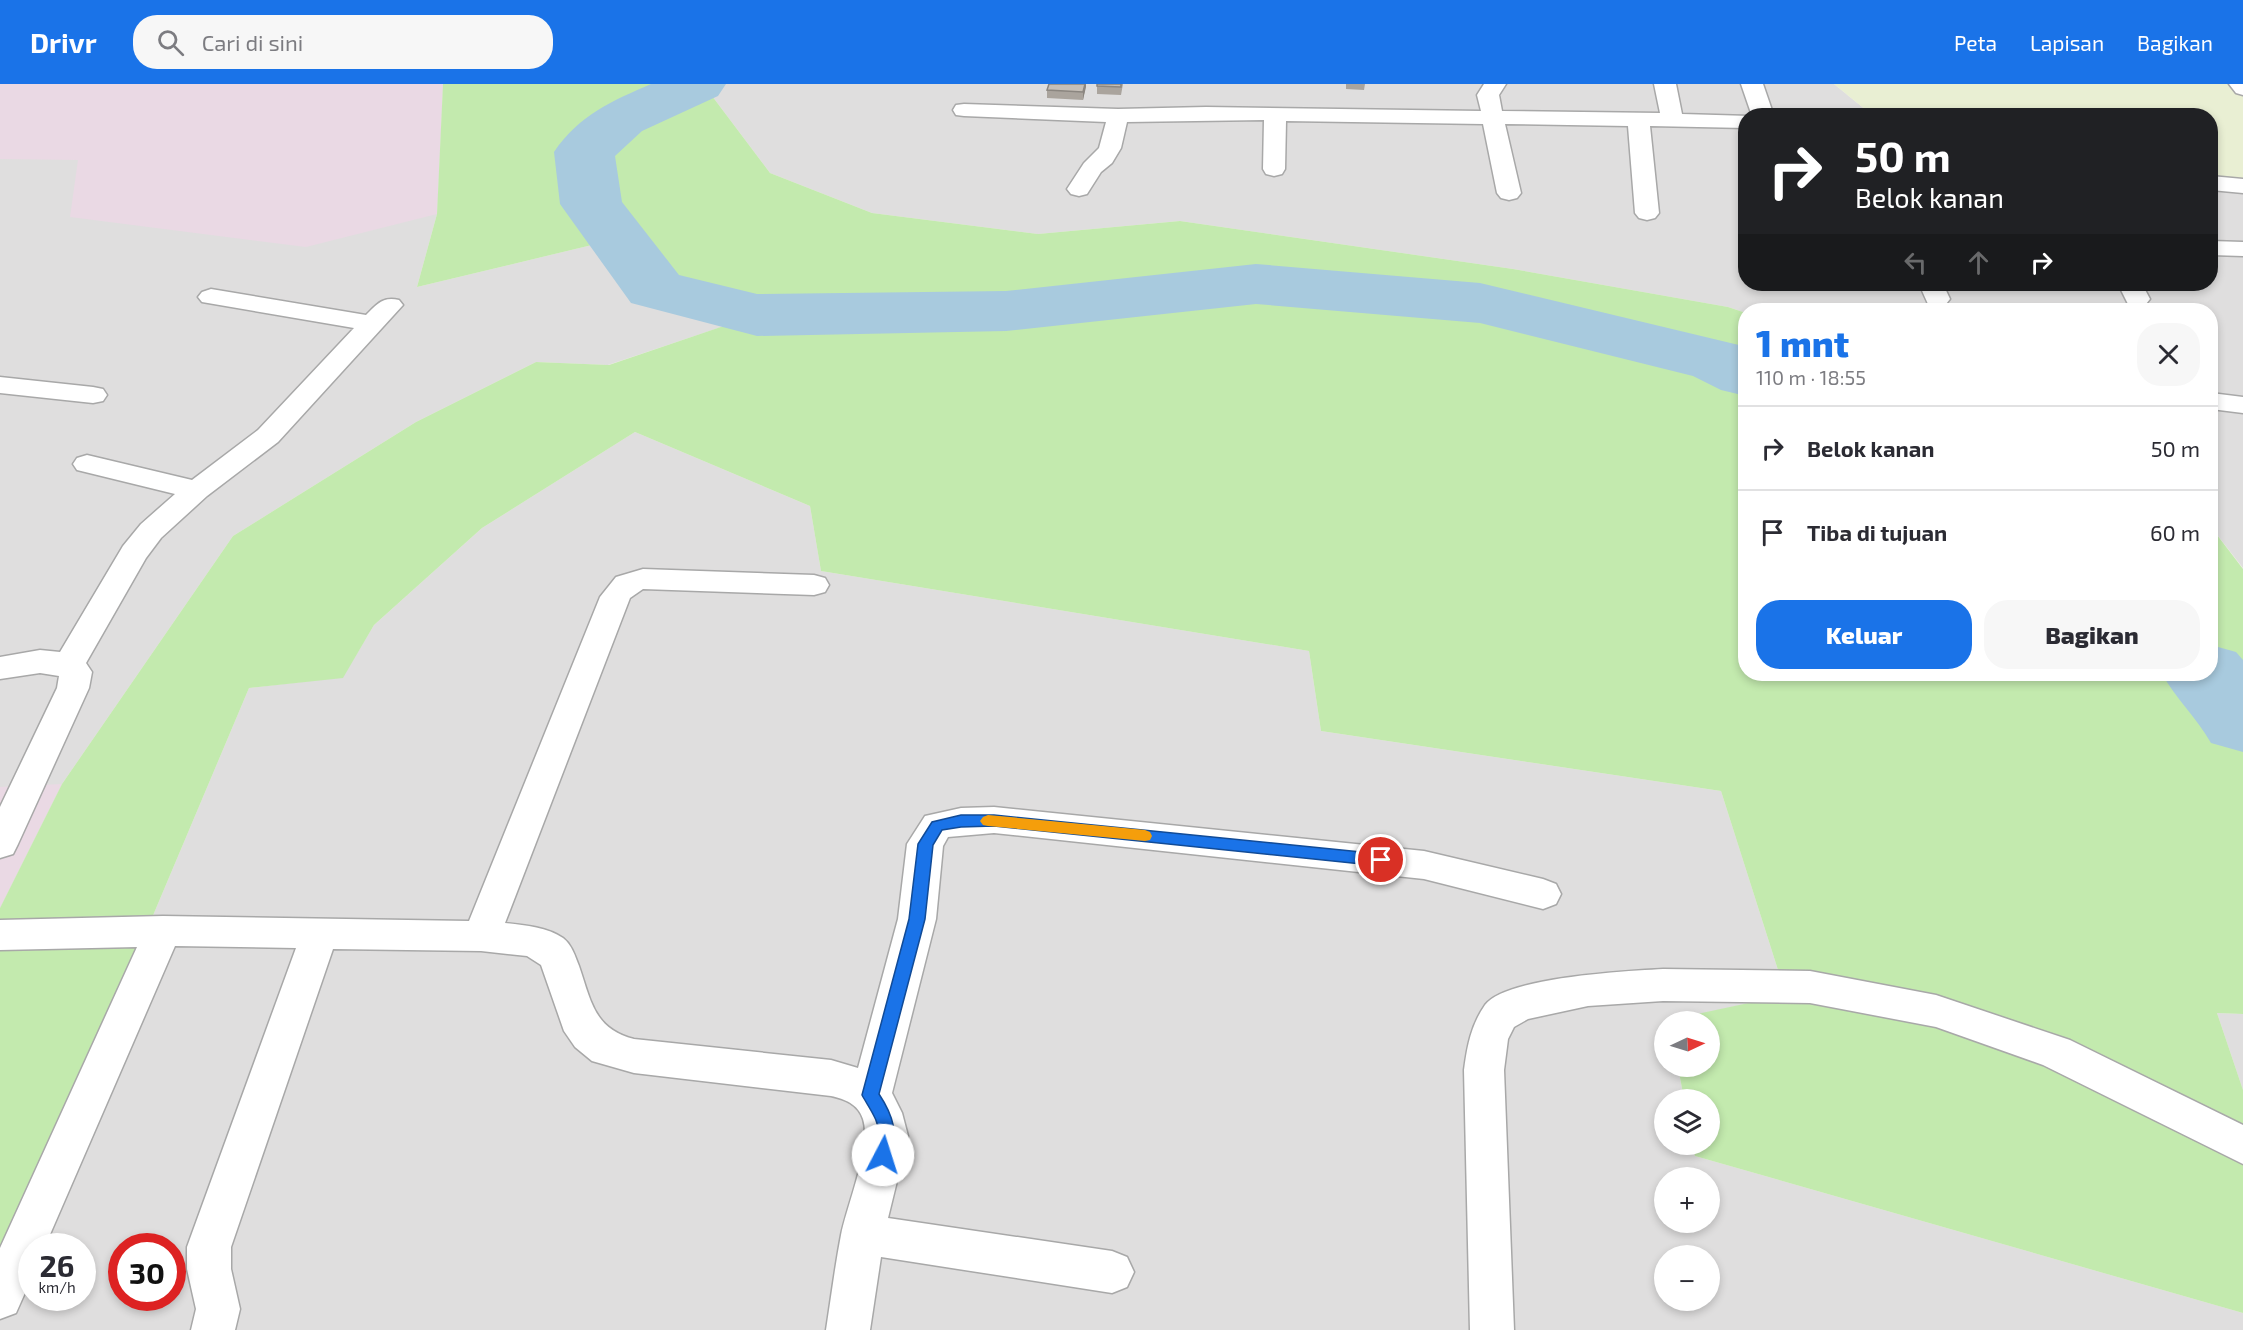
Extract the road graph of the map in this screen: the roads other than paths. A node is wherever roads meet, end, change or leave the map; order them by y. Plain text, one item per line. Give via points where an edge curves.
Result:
1 (1495, 84) edge
2 (1665, 84) edge
3 (1752, 84) edge
4 (2240, 84) edge
5 (2243, 89) edge
6 (1760, 108) edge
7 (964, 110) dead end
8 (1275, 115) junction
9 (1118, 116) junction
10 (1494, 118) junction
11 (1638, 119) junction
12 (1672, 120) junction
13 (1738, 122) edge
14 (1275, 169) dead end
15 (2218, 184) edge
16 (2243, 186) edge
17 (1079, 189) dead end
18 (1509, 193) dead end
19 (1647, 213) dead end
20 (2218, 248) edge
21 (2243, 249) edge
22 (211, 297) dead end
23 (0, 385) edge
24 (93, 395) dead end
25 (2218, 402) edge
26 (2243, 405) edge
27 (87, 464) dead end
28 (197, 490) junction
29 (814, 585) dead end
30 (69, 664) junction
31 (0, 668) edge
32 (0, 844) edge
33 (1543, 894) dead end
34 (150, 932) junction
35 (320, 933) junction
36 (0, 935) edge
37 (481, 936) junction
38 (871, 1095) junction
39 (2243, 1145) edge
40 (863, 1234) junction
41 (1112, 1272) dead end
42 (0, 1298) edge
43 (213, 1330) edge
44 (848, 1330) edge
45 (1492, 1330) edge

1 - 10 street via 1488,95
2 - 12 street
3 - 6 street
4 - 5 street
7 - 9 street
8 - 9 street
8 - 10 street
8 - 14 street
9 - 17 street via 1110,148
10 - 11 street
10 - 18 street
11 - 12 street
11 - 19 street
12 - 13 street
15 - 16 street
20 - 21 street
22 - 28 street via 382,315 268,436
23 - 24 street
25 - 26 street
27 - 28 street
28 - 30 street via 166,514 134,553
29 - 37 street via 643,579 629,581 620,588
30 - 31 street via 53,661
30 - 32 street via 76,672 73,688
33 - 38 street via 1424,865 994,820 937,826 925,844 917,919
34 - 35 street
34 - 36 street
34 - 42 street
35 - 37 street
35 - 43 street via 208,1247 218,1309
37 - 38 street via 530,941 548,948 557,957 578,1019 606,1049 634,1056 831,1078 855,1084
38 - 40 street via 882,1113 887,1136
39 - 45 street via 2056,1052 1936,1011 1810,987 1663,985 1588,990 1520,1004 1500,1015 1488,1040 1484,1070
40 - 41 street
40 - 44 street

